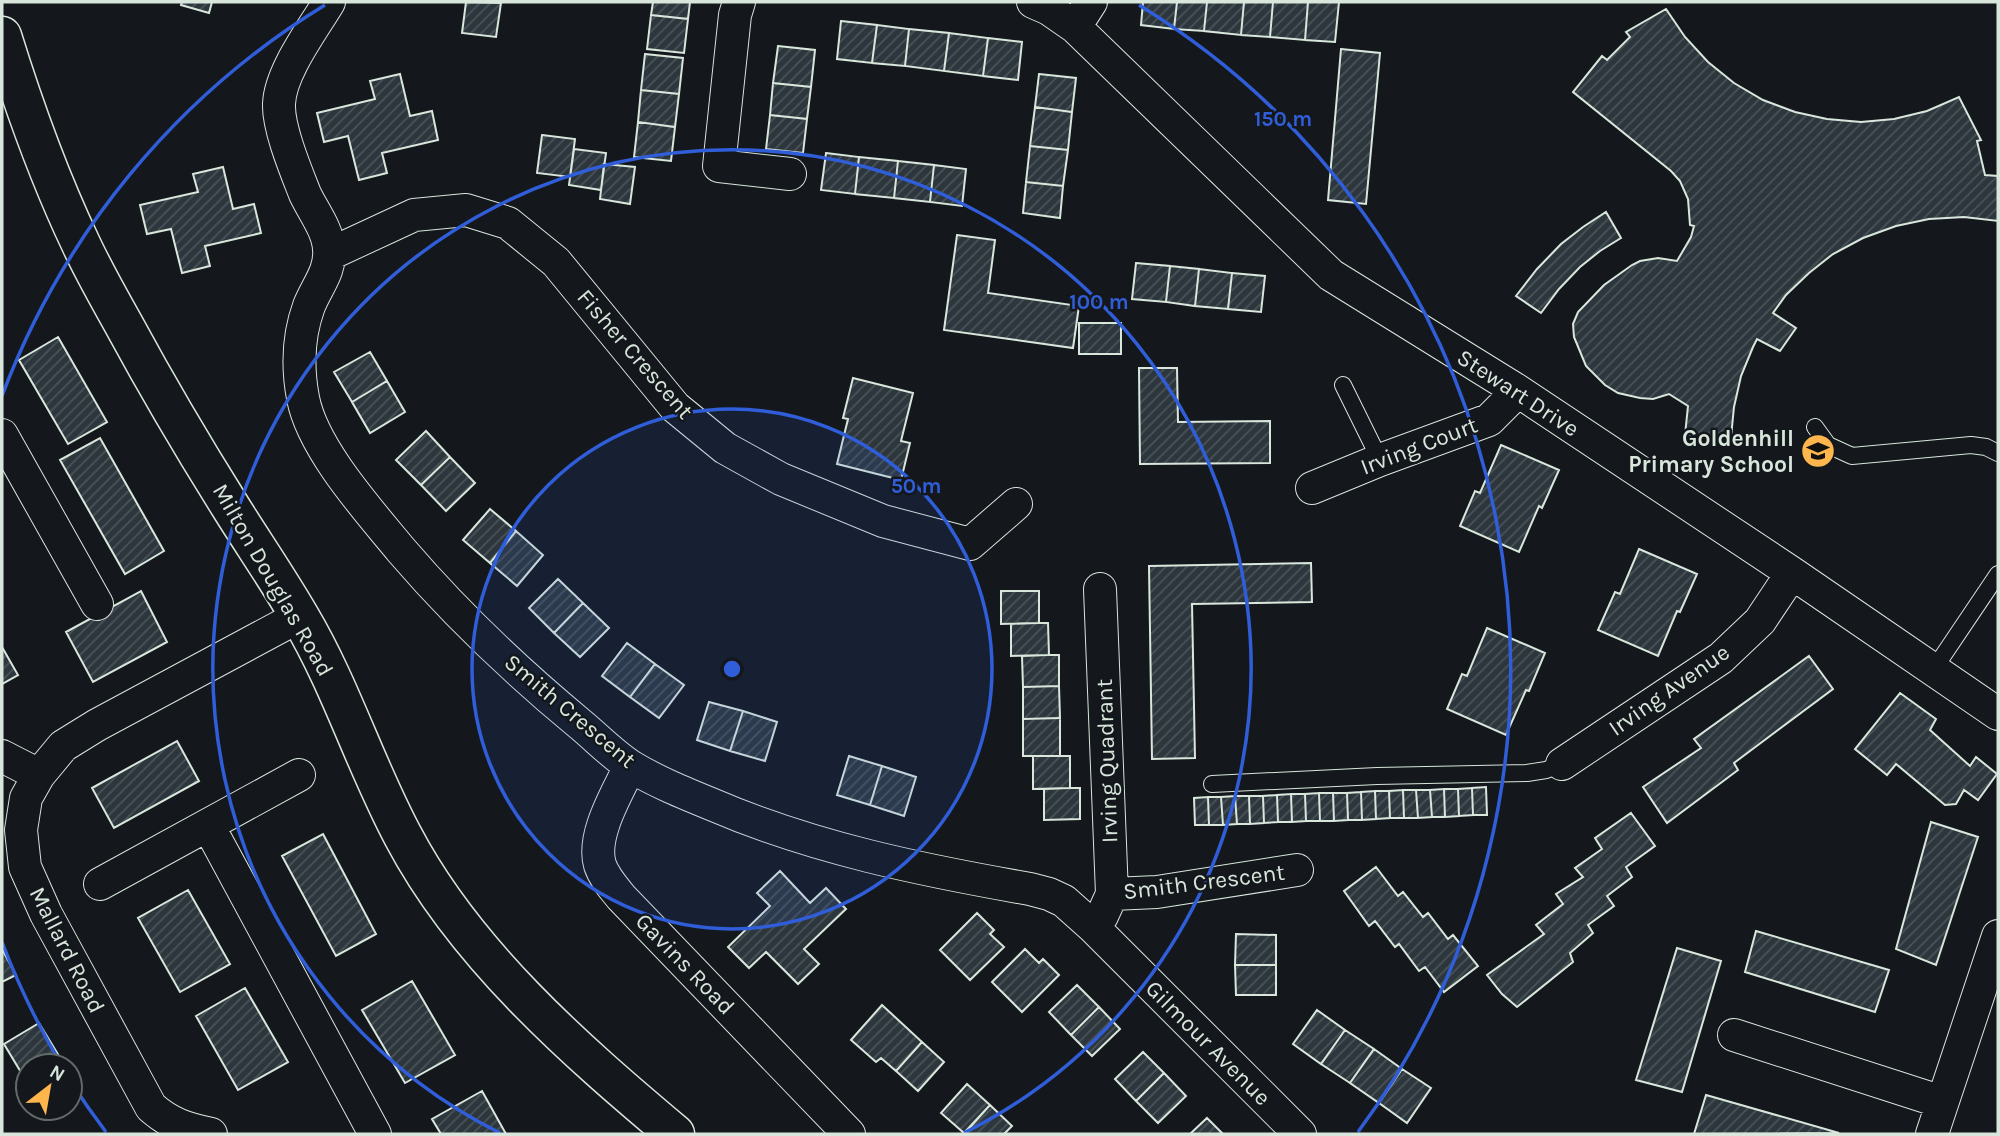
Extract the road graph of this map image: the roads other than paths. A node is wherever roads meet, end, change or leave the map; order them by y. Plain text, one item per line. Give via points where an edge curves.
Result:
1 (329, 2) edge
2 (739, 2) edge
3 (1032, 2) edge
4 (1083, 14) edge
5 (2, 36) edge
6 (790, 174) dead end
7 (330, 254) junction
8 (1343, 386) dead end
9 (1515, 389) junction
10 (1815, 427) dead end
11 (2, 435) edge
12 (1998, 453) edge
13 (1380, 460) junction
14 (12, 477) edge
15 (1312, 488) dead end
16 (1016, 504) dead end
17 (1792, 573) junction
18 (1998, 574) edge
19 (1100, 589) dead end
20 (97, 604) dead end
21 (300, 616) junction
22 (1934, 669) junction
23 (1998, 714) edge
24 (2, 756) edge
25 (1562, 764) joint
26 (630, 766) junction
27 (39, 775) junction
28 (299, 775) dead end
29 (1212, 784) dead end
30 (208, 825) junction
31 (1297, 870) dead end
32 (100, 884) dead end
33 (1112, 894) junction
34 (1092, 926) junction
35 (1998, 936) edge
36 (1116, 950) joint
37 (1734, 1034) dead end
38 (1942, 1102) junction
39 (211, 1134) edge
40 (375, 1134) edge
41 (675, 1134) edge
42 (849, 1134) edge
43 (1300, 1134) edge
44 (1932, 1134) edge

1 - 7 street via 291,66 279,105 282,130
2 - 6 street via 719,166
3 - 4 street, Stewart Drive
4 - 9 street, Stewart Drive via 1331,275
5 - 21 street, Milton Douglas Road via 46,165 82,246 150,373
7 - 16 street, Fisher Crescent via 414,215 466,210 508,223 556,262 676,407 725,448 781,479 883,521 970,544
7 - 26 street, Smith Crescent via 301,331 298,362 303,401 332,461 367,509 470,624
8 - 13 lane
9 - 13 street, Irving Court via 1489,420
9 - 17 street, Stewart Drive
10 - 12 lane via 1828,445 1852,456 1971,445
11 - 14 street
13 - 15 street, Irving Court
14 - 20 street
17 - 22 street, Stewart Drive
17 - 25 street, Irving Avenue via 1760,621 1721,658
18 - 22 lane
19 - 33 street, Irving Quadrant
21 - 27 street, Mallard Road via 97,725 63,746
21 - 41 street, Milton Douglas Road via 377,784 428,880 535,1009
22 - 23 street, Stewart Drive
24 - 27 street
25 - 29 lane via 1527,773
26 - 34 street, Smith Crescent via 754,823 826,846 1049,894
26 - 42 street, Gavins Road via 598,842 608,881
27 - 39 street, Mallard Road via 26,798 21,830 25,867 46,914 152,1107 165,1119
28 - 30 street
30 - 32 street
30 - 40 street
31 - 33 street, Smith Crescent via 1157,892
33 - 34 street
34 - 36 street, Smith Crescent
35 - 38 street
36 - 43 street, Gilmour Avenue
37 - 38 street
38 - 44 street

